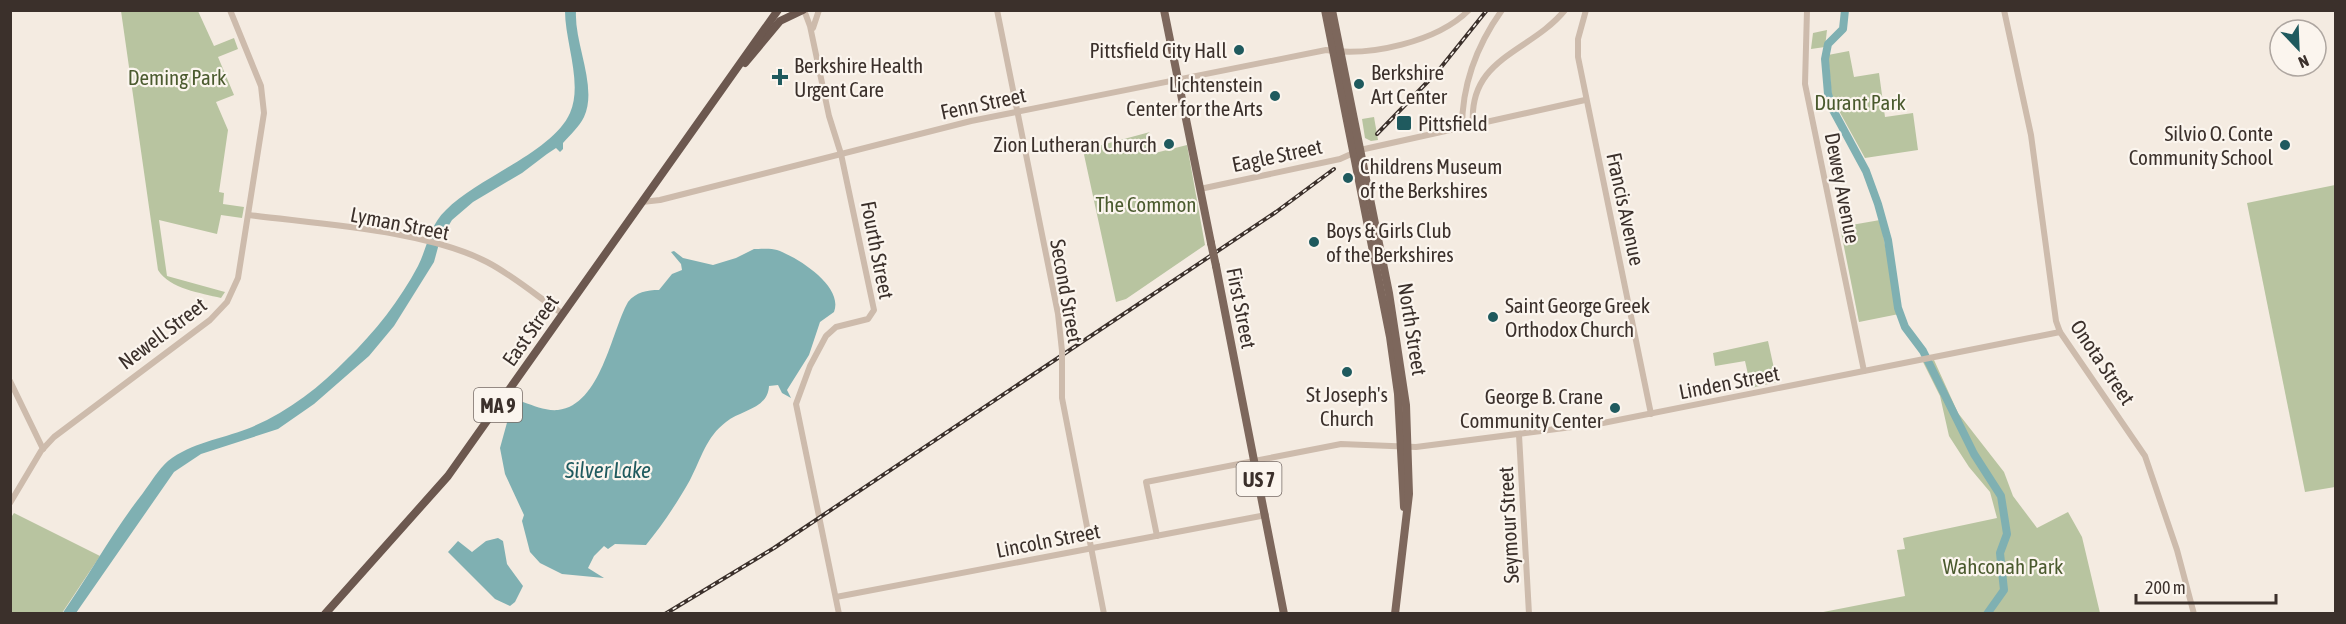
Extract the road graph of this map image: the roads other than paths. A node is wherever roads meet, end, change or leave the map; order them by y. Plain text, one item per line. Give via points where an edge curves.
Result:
1 (230, 10) edge
2 (803, 10) edge
3 (819, 10) edge
4 (997, 10) edge
5 (1164, 10) edge
6 (1325, 10) edge
7 (1332, 10) edge
8 (1469, 10) edge
9 (1502, 10) edge
10 (1565, 10) edge
11 (1586, 10) edge
12 (1807, 10) edge
13 (2004, 10) edge
14 (776, 11) edge
15 (813, 35) junction
16 (1337, 52) junction
17 (1178, 80) junction
18 (727, 84) junction
19 (1585, 100) junction
20 (1016, 112) junction
21 (1473, 125) junction
22 (1462, 128) junction
23 (1356, 152) junction
24 (841, 154) junction
25 (1200, 189) junction
26 (642, 202) junction
27 (249, 216) junction
28 (563, 314) junction
29 (2060, 332) junction
30 (1864, 371) junction
31 (10, 381) edge
32 (1651, 414) junction
33 (1519, 435) junction
34 (1405, 447) junction
35 (43, 449) junction
36 (1255, 461) junction
37 (10, 503) edge
38 (1266, 515) junction
39 (1157, 536) junction
40 (1092, 548) junction
41 (836, 597) junction
42 (325, 614) edge
43 (839, 614) edge
44 (1104, 614) edge
45 (1284, 614) edge
46 (1395, 614) edge
47 (1529, 614) edge
48 (2194, 614) edge

1 - 27 street, Newell Street via 261,86 264,113
2 - 15 street, Fourth Street
2 - 18 highway, East Street / MA 9 via 777,24
3 - 15 street, Fourth Street
4 - 20 street, Second Street
5 - 17 main road, First Street / US 7
6 - 16 main road, North Street
7 - 16 main road, North Street
8 - 16 street, Fenn Street via 1430,37
9 - 22 street via 1486,34 1467,83
10 - 21 street via 1543,34 1493,66 1474,102
11 - 19 street, Francis Avenue via 1578,39
12 - 30 street, Dewey Avenue via 1805,84
13 - 29 street, Onota Street via 2031,135
14 - 18 highway, East Street / MA 9
15 - 24 street, Fourth Street
16 - 17 street, Fenn Street via 1314,52
16 - 23 main road, North Street
17 - 20 street, Fenn Street
17 - 25 main road, First Street / US 7
18 - 26 highway, East Street / MA 9
19 - 21 street, Eagle Street
19 - 32 street, Francis Avenue
20 - 24 street, Fenn Street
20 - 40 street, Second Street, bridge via 1058,314 1062,400
21 - 22 street, Eagle Street
22 - 23 street, Eagle Street
23 - 25 street, Eagle Street
23 - 34 main road, North Street via 1399,350 1406,405
24 - 26 street, Fenn Street
24 - 41 street, Fourth Street via 874,312 868,319 836,327 826,336 796,405
25 - 36 main road, First Street / US 7, bridge
26 - 28 highway, East Street / MA 9
27 - 28 street, Lyman Street via 425,241 488,262
27 - 35 street, Newell Street via 238,278 222,308 80,416
28 - 42 highway, East Street / MA 9 via 438,488
29 - 30 street, Linden Street
29 - 48 street, Onota Street via 2145,456 2180,558
30 - 32 street, Linden Street
31 - 35 street
32 - 33 street, Linden Street
33 - 34 street, Linden Street
33 - 47 street, Seymour Street
34 - 36 street, Linden Street via 1341,444
34 - 46 main road, North Street via 1409,494
35 - 37 street, Newell Street
36 - 38 main road, First Street / US 7
36 - 39 street, Linden Street via 1146,482
38 - 39 street, Lincoln Street
38 - 45 main road, First Street / US 7
39 - 40 street, Lincoln Street
40 - 41 street, Lincoln Street
40 - 44 street, Second Street
41 - 43 street, Fourth Street

